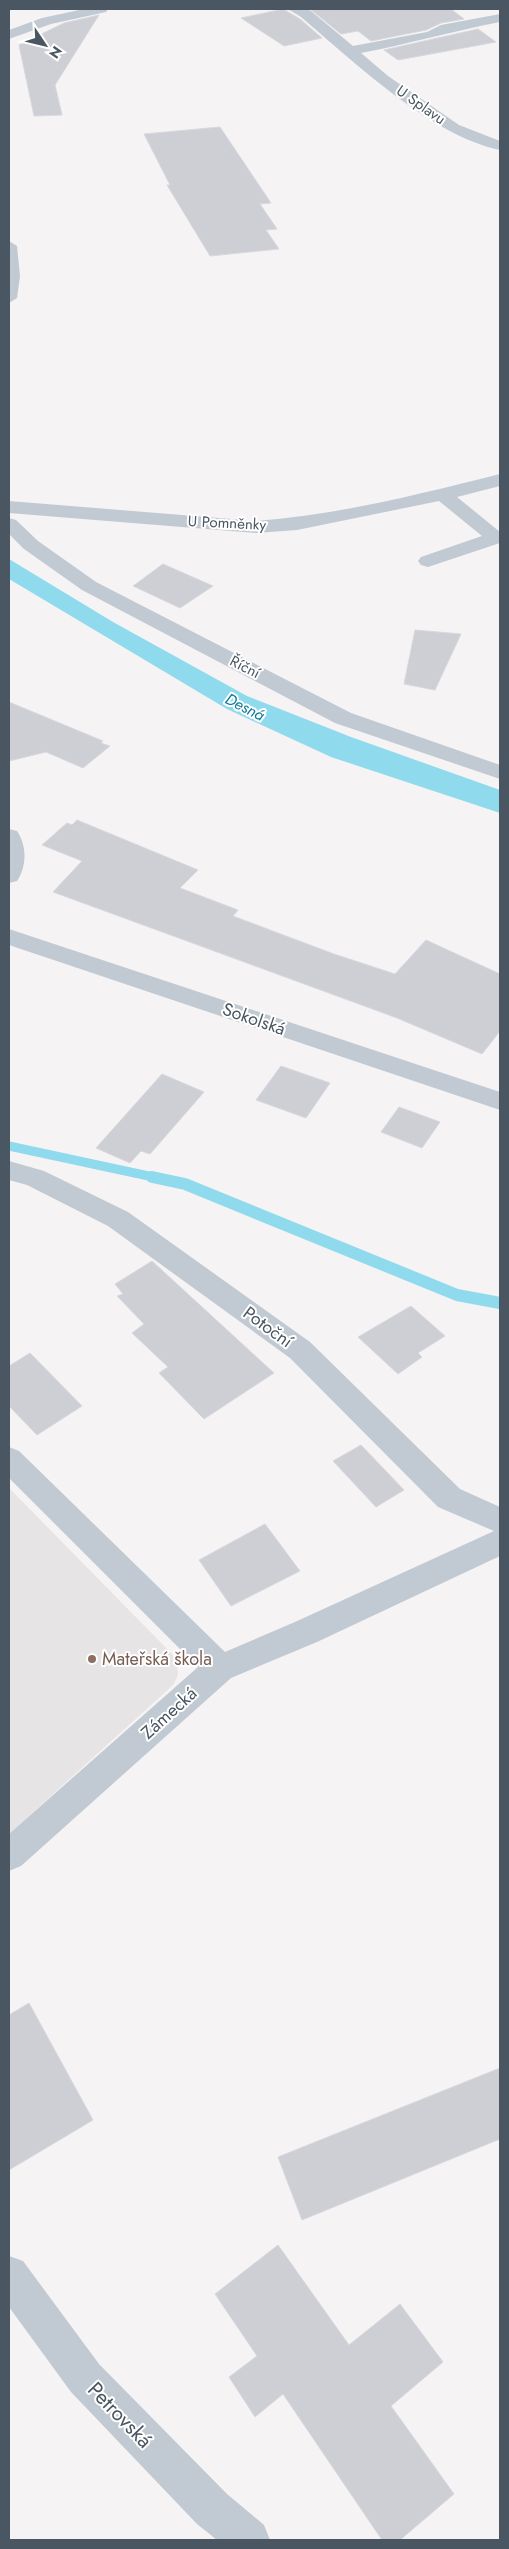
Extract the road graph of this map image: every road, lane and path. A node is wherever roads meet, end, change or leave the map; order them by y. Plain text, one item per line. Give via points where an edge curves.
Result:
1 (101, 9) edge
2 (295, 9) edge
3 (500, 18) edge
4 (9, 35) edge
5 (350, 51) junction
6 (500, 146) edge
7 (9, 246) edge
8 (9, 298) edge
9 (500, 480) edge
10 (443, 495) junction
11 (9, 507) edge
12 (9, 524) edge
13 (428, 561) dead end
14 (500, 772) edge
15 (9, 836) edge
16 (9, 876) edge
17 (9, 937) edge
18 (500, 1101) edge
19 (9, 1171) edge
20 (9, 1459) edge
21 (500, 1521) edge
22 (500, 1542) edge
23 (220, 1668) junction
24 (9, 1855) edge
25 (9, 2275) edge
26 (249, 2540) edge

1 - 4 street via 47,21
2 - 5 street, U Splavu via 306,14
3 - 5 street
5 - 6 street, U Splavu via 383,79 454,128
7 - 8 street via 12,276
9 - 10 street, U Pomněnky
10 - 11 street, U Pomněnky via 297,524 256,527
10 - 13 street via 496,538
12 - 14 street, Říční via 31,546 89,586 343,718
15 - 16 street via 14,857
17 - 18 street, Sokolská
19 - 21 street, Potoční via 35,1178 118,1219 300,1350 448,1498
20 - 23 street
22 - 23 street
23 - 24 street, Zámecká
25 - 26 street, Petrovská via 85,2378 212,2508

